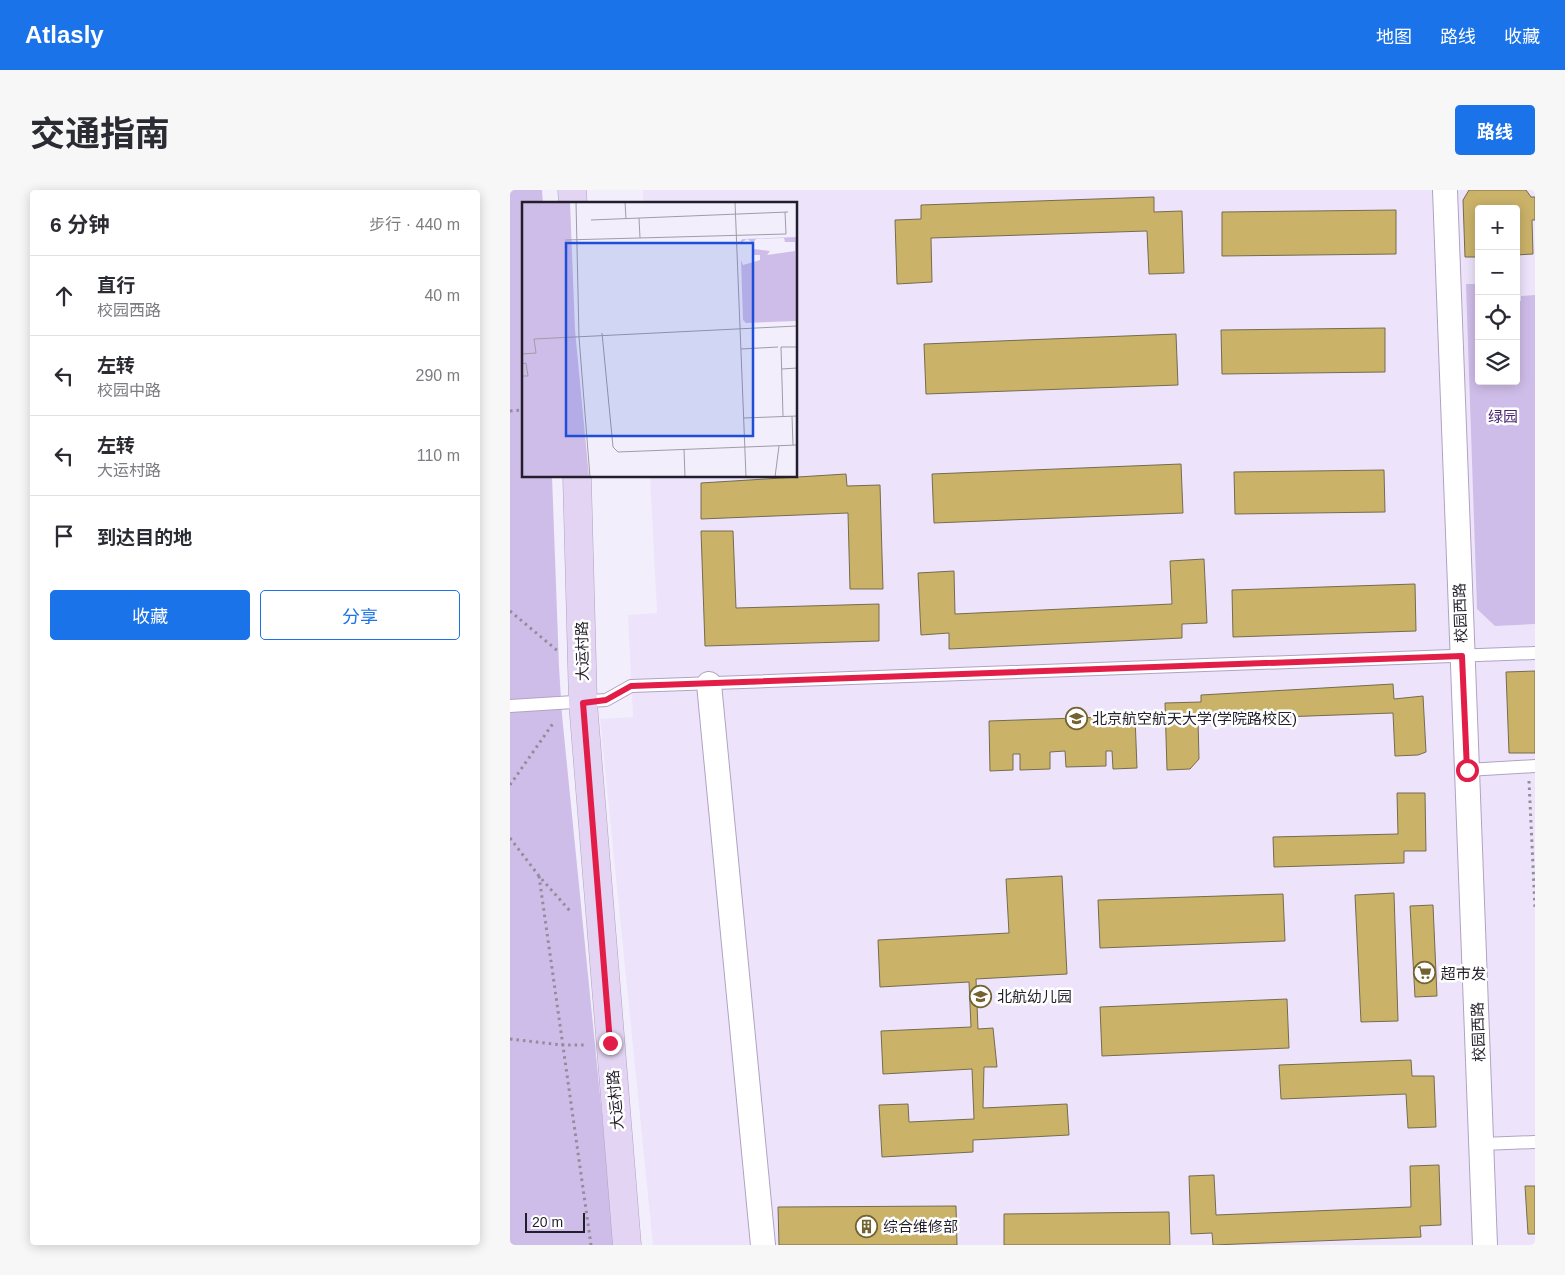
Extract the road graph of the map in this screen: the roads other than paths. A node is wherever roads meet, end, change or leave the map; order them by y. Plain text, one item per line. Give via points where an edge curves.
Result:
1 (1445, 190) edge
2 (577, 478) edge
3 (1535, 652) edge
4 (1462, 656) junction
5 (709, 684) junction
6 (583, 703) junction
7 (510, 706) edge
8 (1532, 767) edge
9 (1467, 770) junction
10 (1535, 1142) edge
11 (1482, 1144) junction
12 (627, 1245) edge
13 (763, 1245) edge
14 (1485, 1245) edge

1 - 4 street, 校园西路
2 - 6 street, 大运村路
3 - 4 lane
4 - 5 lane
4 - 9 street, 校园西路
5 - 6 lane via 631,686 606,700
5 - 13 street
6 - 7 lane
6 - 12 street, 大运村路
8 - 9 lane
9 - 11 street, 校园西路
10 - 11 lane
11 - 14 street, 校园西路

